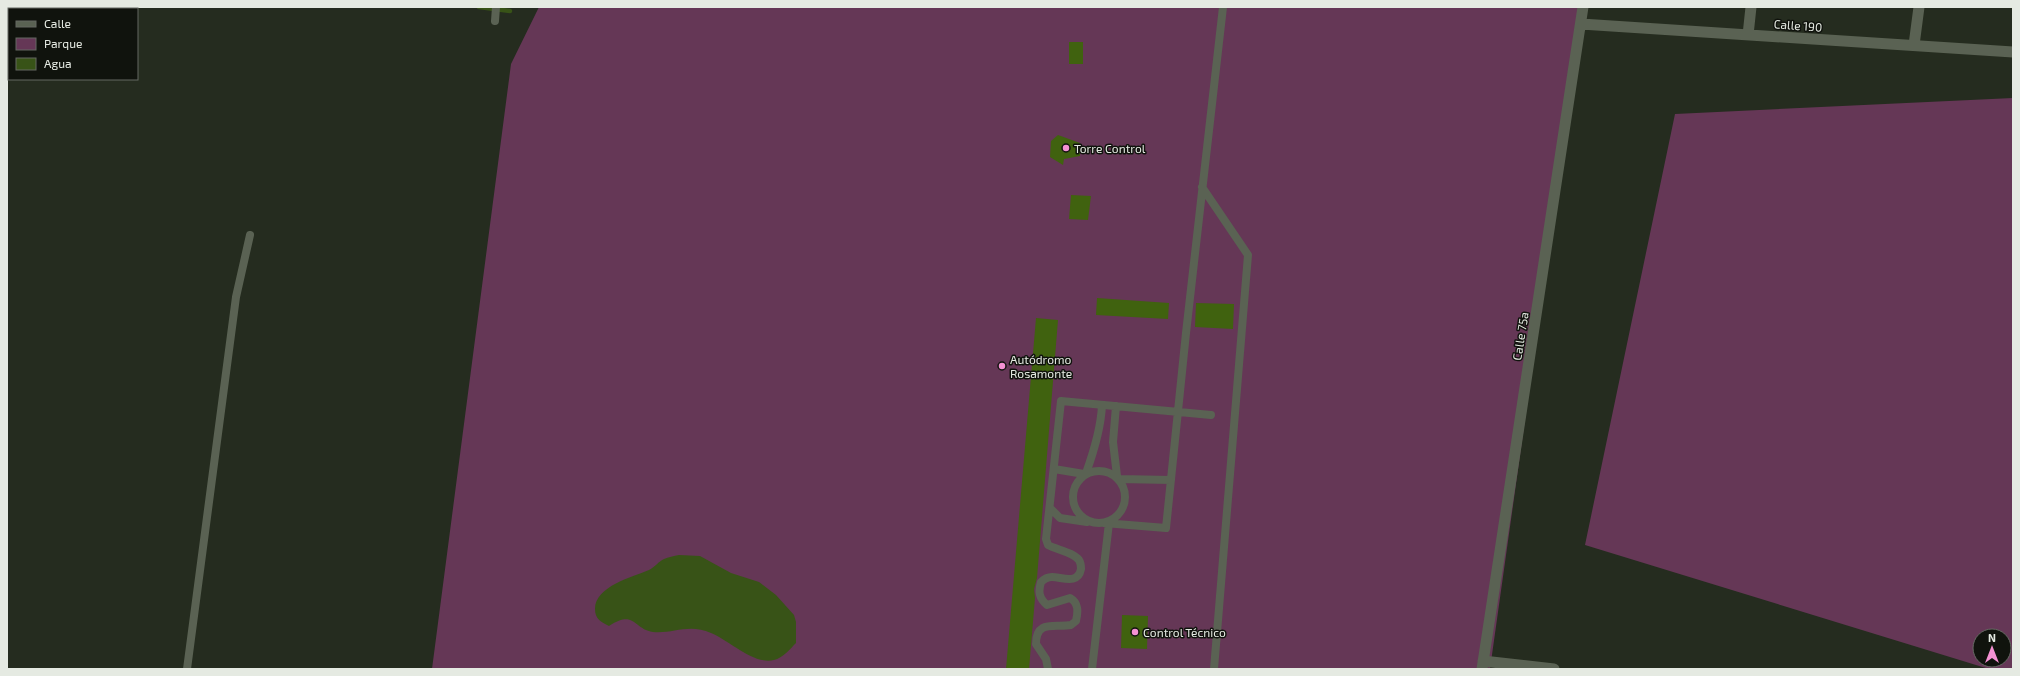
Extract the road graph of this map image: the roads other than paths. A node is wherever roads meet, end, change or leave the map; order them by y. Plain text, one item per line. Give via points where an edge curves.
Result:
1 (496, 7) edge
2 (1223, 7) edge
3 (1583, 7) edge
4 (1751, 7) edge
5 (1918, 7) edge
6 (495, 21) dead end
7 (1581, 24) junction
8 (1748, 35) junction
9 (1914, 45) junction
10 (2013, 52) edge
11 (1202, 187) junction
12 (250, 235) dead end
13 (1102, 405) junction
14 (1116, 406) junction
15 (1178, 412) junction
16 (1211, 415) dead end
17 (1054, 469) junction
18 (1085, 474) junction
19 (1118, 478) junction
20 (1171, 480) junction
21 (1050, 508) junction
22 (1092, 523) junction
23 (1106, 523) junction
24 (1482, 665) edge
25 (187, 669) edge
26 (1048, 669) edge
27 (1092, 669) edge
28 (1214, 669) edge
29 (1554, 669) edge

1 - 6 lane
2 - 11 lane
3 - 7 street, Calle 75a
4 - 8 street
5 - 9 street
7 - 8 street, Calle 190
7 - 24 street, Calle 75a
8 - 9 street, Calle 190
9 - 10 street, Calle 190
11 - 15 lane
11 - 28 lane via 1248,255
12 - 25 lane via 236,297
13 - 14 lane
13 - 17 lane via 1061,401
13 - 18 lane via 1102,419
14 - 15 lane
14 - 19 lane via 1113,442
15 - 16 lane
15 - 20 lane
17 - 18 lane
17 - 21 lane
18 - 19 lane via 1100,470
18 - 22 lane via 1077,481 1072,498 1081,517
19 - 20 lane
19 - 23 lane via 1124,487 1126,498 1118,516
20 - 23 lane via 1166,528
21 - 22 lane via 1060,518
21 - 26 lane via 1046,539 1048,545 1073,556 1081,565 1080,572 1075,578 1070,580 1051,577 1040,582 1039,596 1047,605 1070,598 1077,606 1076,621 1072,625 1048,625 1037,634 1036,644 1046,659
22 - 23 lane
23 - 27 lane
24 - 29 street

